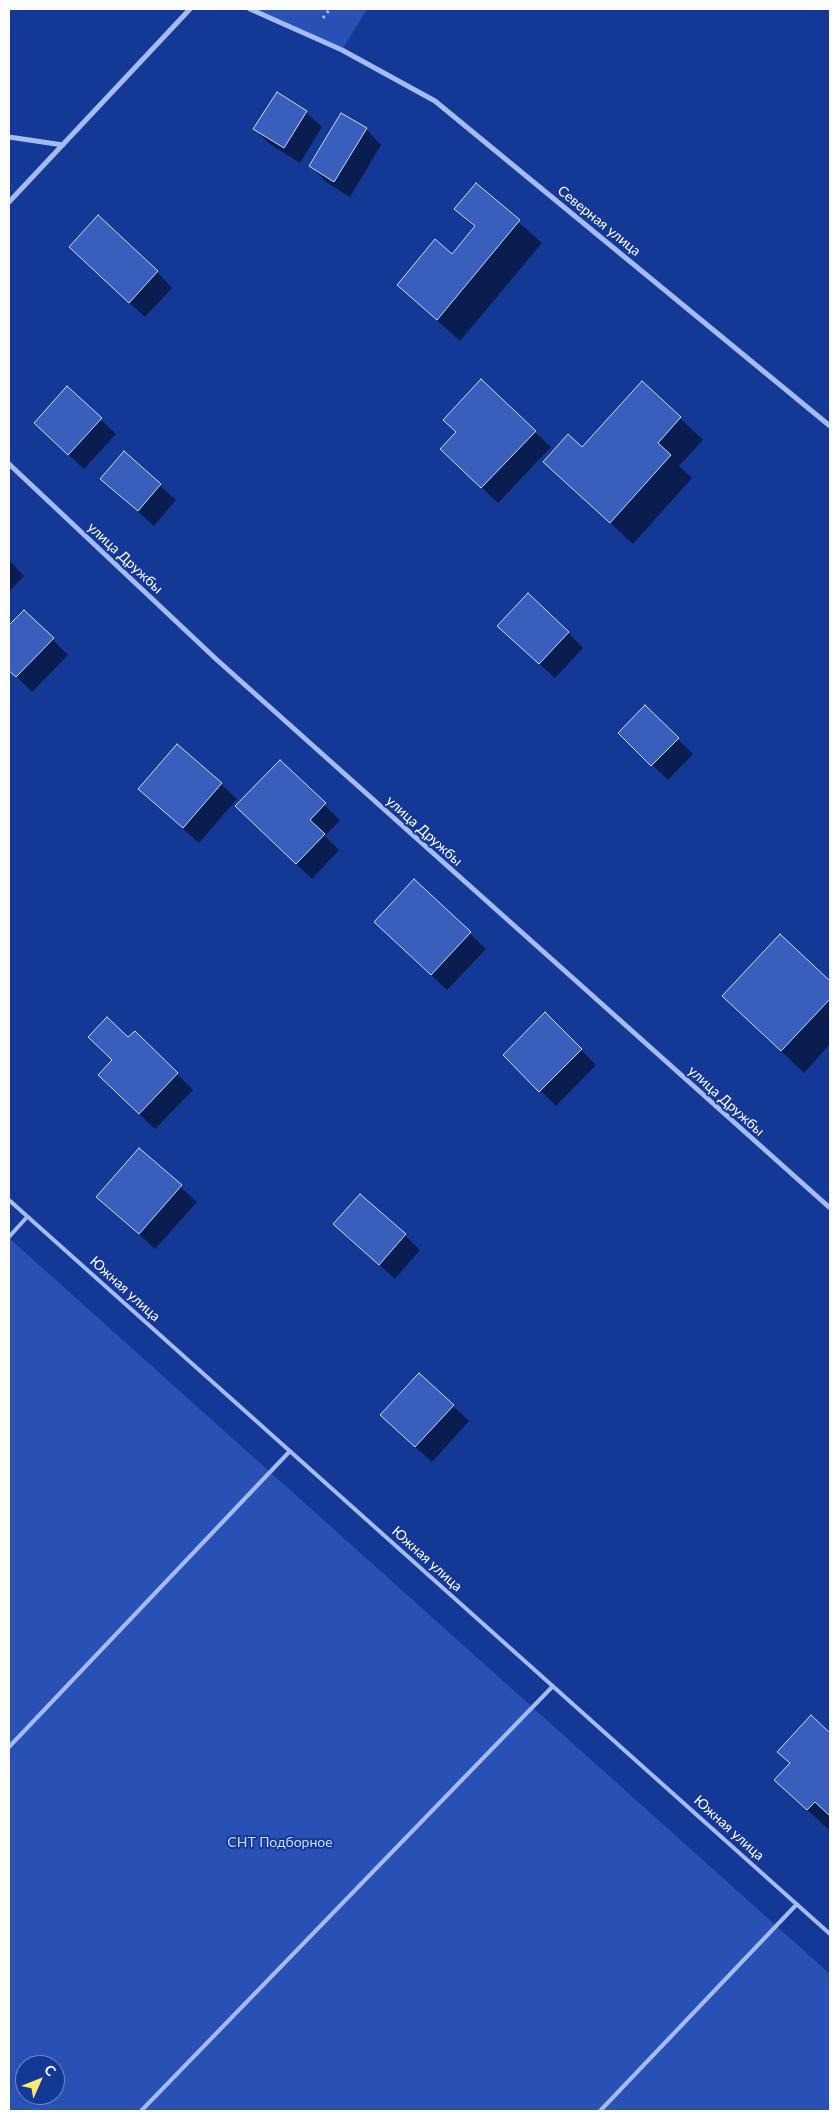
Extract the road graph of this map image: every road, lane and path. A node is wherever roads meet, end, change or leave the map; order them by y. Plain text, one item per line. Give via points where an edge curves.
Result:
1 (190, 9) edge
2 (250, 9) edge
3 (9, 137) edge
4 (63, 145) junction
5 (9, 202) edge
6 (830, 426) edge
7 (9, 464) edge
8 (9, 1200) edge
9 (830, 1208) edge
10 (27, 1217) junction
11 (9, 1237) edge
12 (290, 1451) junction
13 (553, 1686) junction
14 (9, 1747) edge
15 (797, 1904) junction
16 (830, 1934) edge
17 (141, 2111) edge
18 (600, 2111) edge

1 - 4 street
2 - 6 street, Северная улица via 342,50 434,101
3 - 4 street
4 - 5 street
7 - 9 street, улица Дружбы via 216,659
8 - 10 lane, Южная улица
10 - 11 lane
10 - 12 lane, Южная улица
12 - 13 lane, Южная улица
12 - 14 lane
13 - 15 lane, Южная улица
13 - 17 lane
15 - 16 lane, Южная улица
15 - 18 lane

